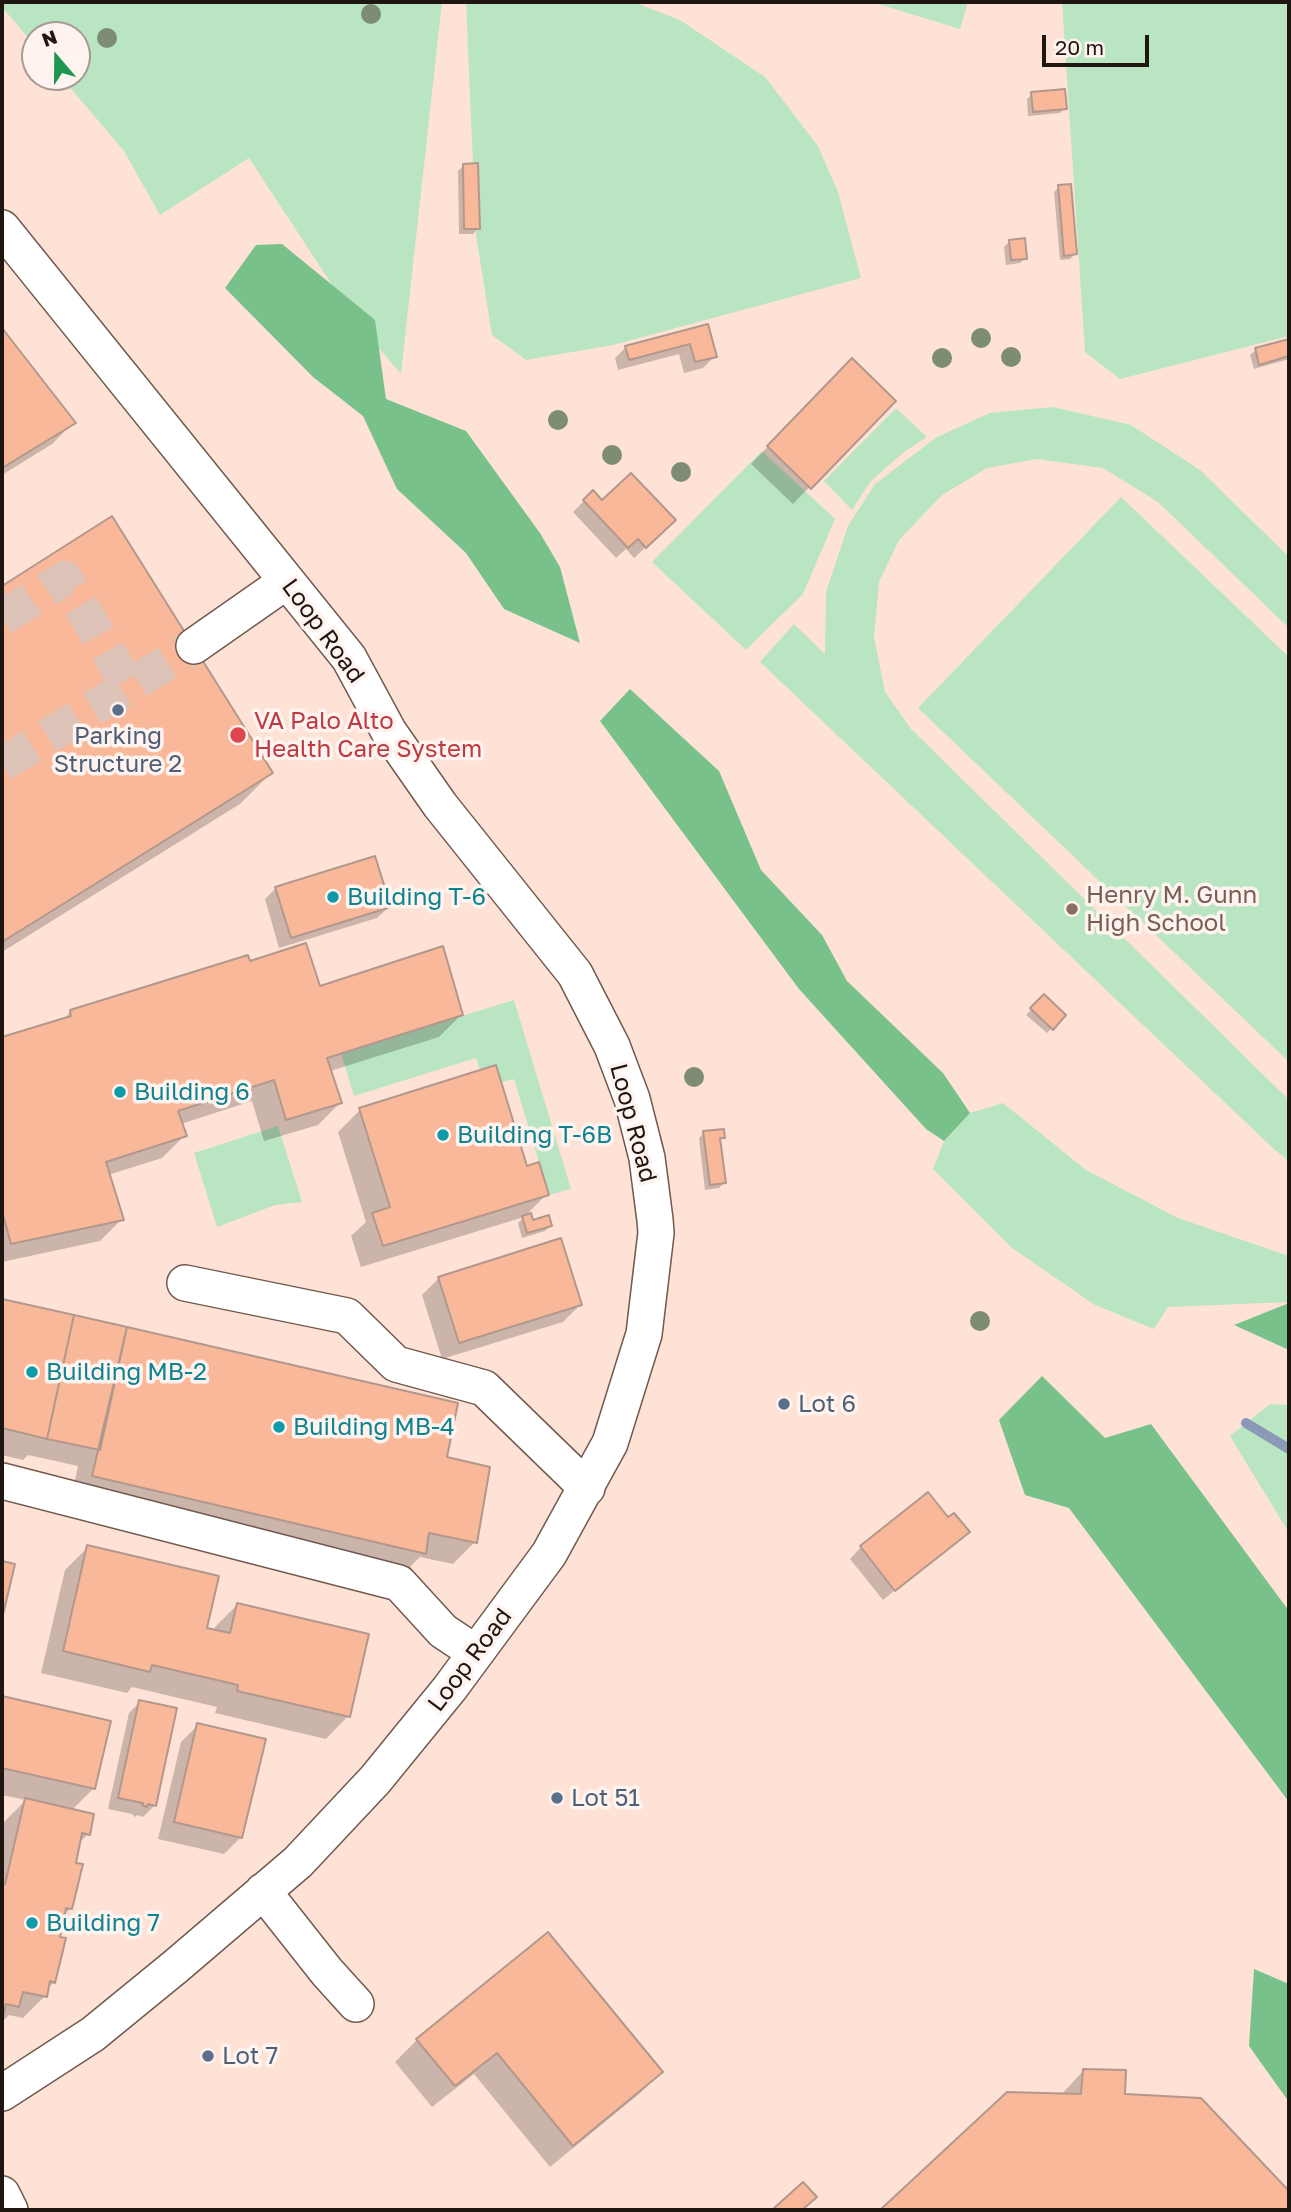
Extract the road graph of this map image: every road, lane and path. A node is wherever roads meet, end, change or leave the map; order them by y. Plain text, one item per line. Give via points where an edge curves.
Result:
1 (2, 228) edge
2 (287, 581) junction
3 (194, 646) tunnel mouth
4 (185, 1283) dead end
5 (2, 1482) edge
6 (586, 1488) junction
7 (476, 1653) junction
8 (263, 1891) junction
9 (356, 2004) dead end
10 (2, 2093) edge
11 (2, 2194) edge
12 (10, 2210) edge

1 - 2 street, Loop Road
2 - 3 street
2 - 6 street, Loop Road via 349,658 389,732 440,805 575,974 612,1046 632,1099 647,1158 655,1245 644,1334 615,1431
4 - 6 street via 347,1316 396,1364 484,1388
5 - 7 street via 399,1583 443,1631
6 - 7 street, Loop Road via 549,1554
7 - 8 street, Loop Road via 375,1780
8 - 9 street
8 - 10 street, Loop Road via 93,2034
11 - 12 street

